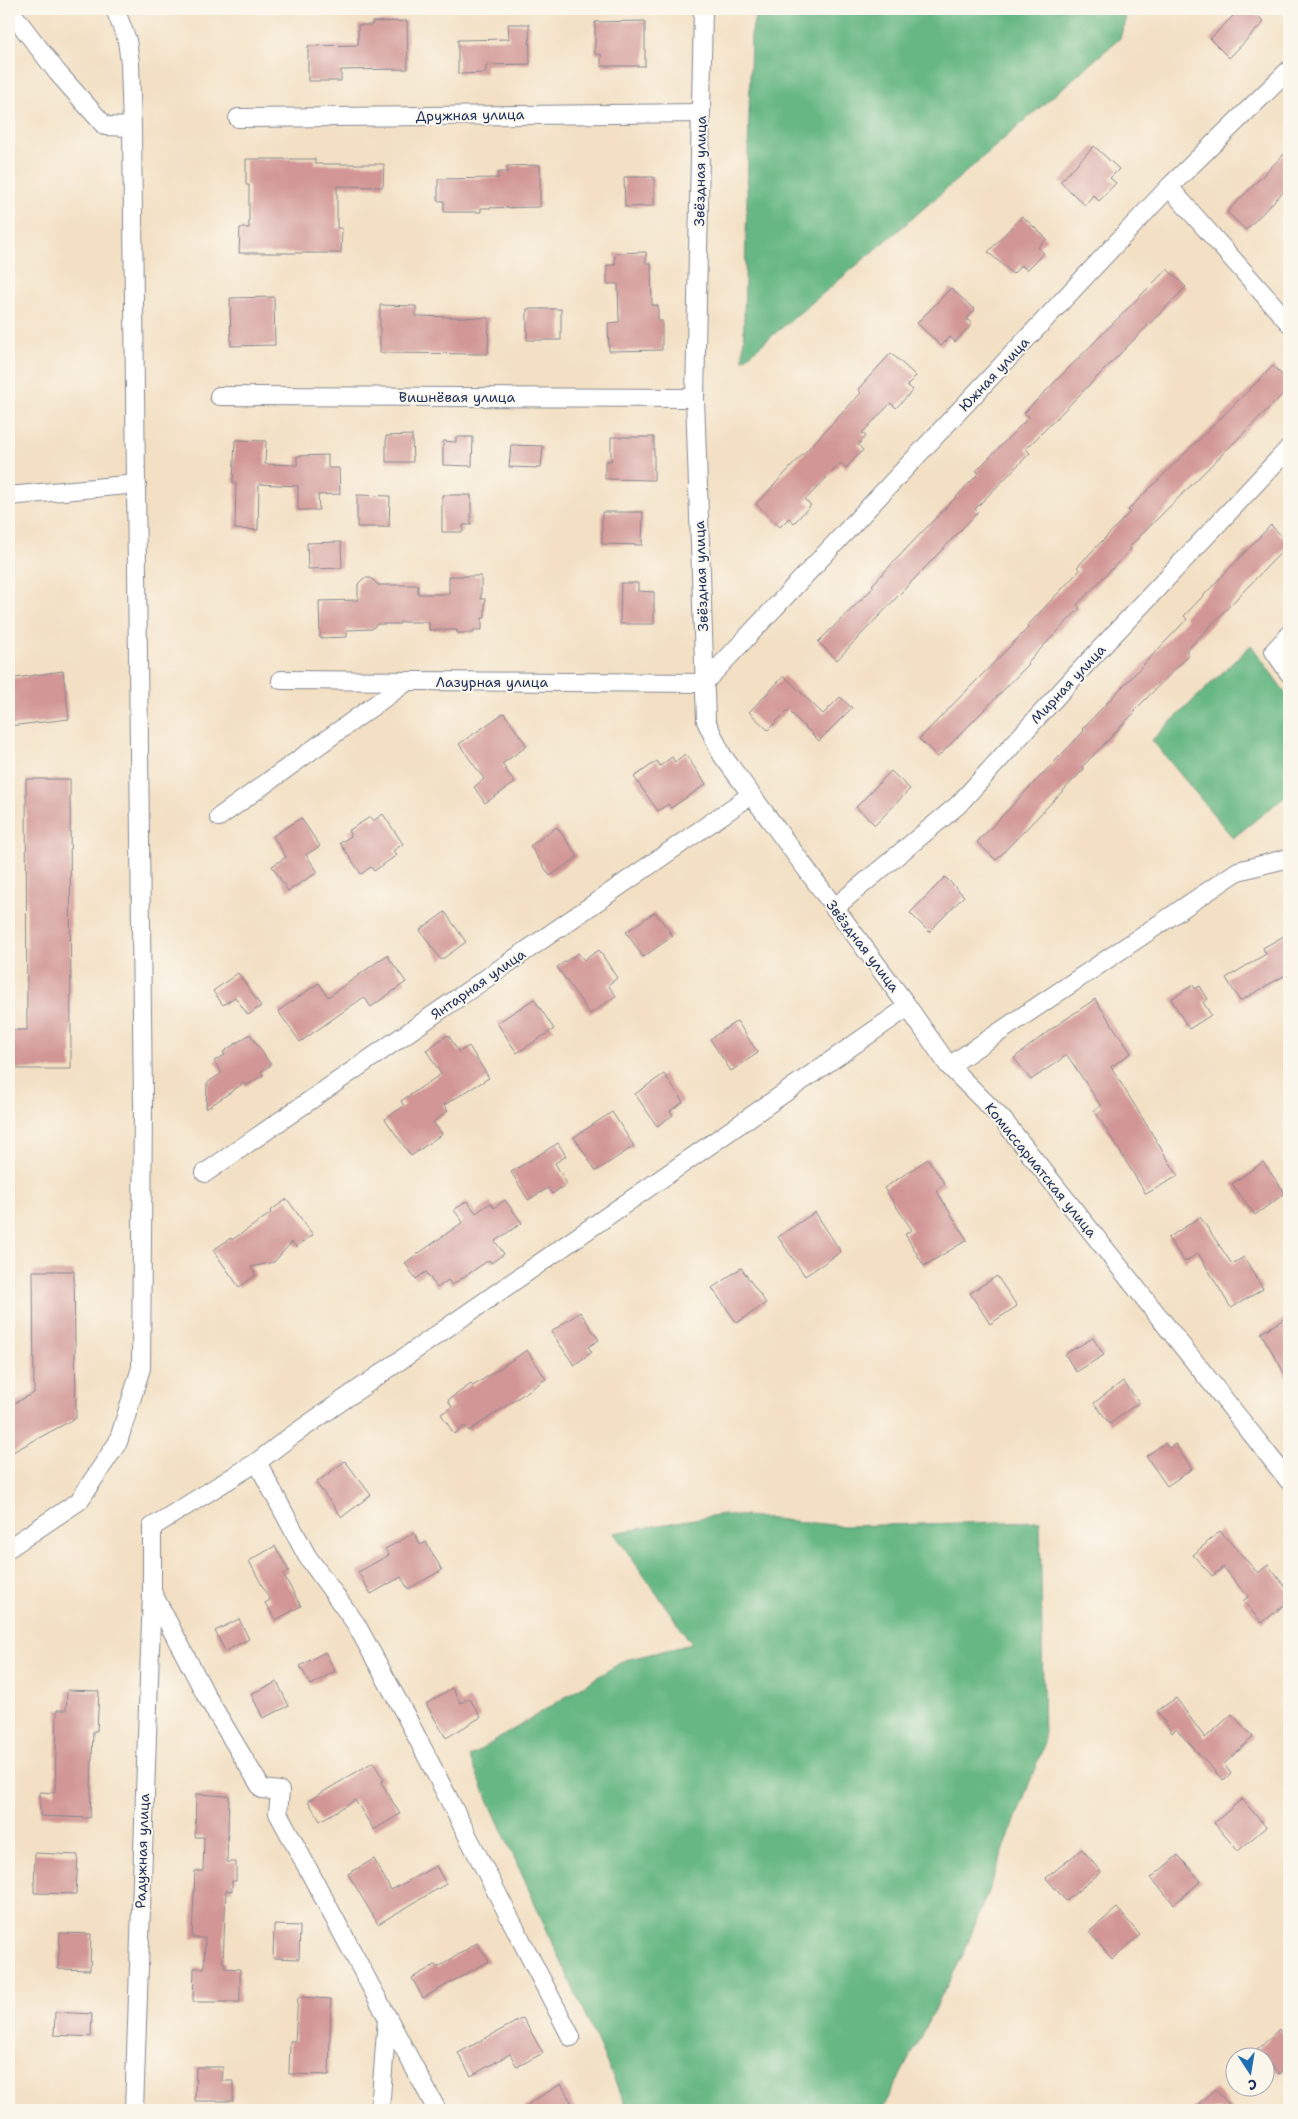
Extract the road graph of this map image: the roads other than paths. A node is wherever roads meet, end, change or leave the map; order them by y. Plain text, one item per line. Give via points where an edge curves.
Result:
1 (9, 9) edge
2 (115, 9) edge
3 (702, 9) edge
4 (1289, 70) edge
5 (701, 113) junction
6 (238, 118) dead end
7 (132, 127) junction
8 (1169, 187) junction
9 (1289, 323) edge
10 (219, 396) dead end
11 (695, 398) junction
12 (1289, 448) edge
13 (137, 484) junction
14 (9, 496) edge
15 (1289, 635) edge
16 (1289, 673) edge
17 (281, 680) dead end
18 (408, 681) junction
19 (704, 683) junction
20 (751, 795) junction
21 (219, 817) dead end
22 (1289, 858) edge
23 (834, 908) junction
24 (908, 1007) junction
25 (948, 1066) junction
26 (205, 1173) dead end
27 (257, 1462) junction
28 (1289, 1481) edge
29 (9, 1548) edge
30 (152, 1592) junction
31 (387, 2019) junction
32 (571, 2037) dead end
33 (134, 2110) edge
34 (380, 2110) edge
35 (437, 2110) edge

1 - 7 street via 57,72 105,126
2 - 7 street via 127,40
3 - 5 street, Звёздная улица
4 - 8 street, Южная улица
5 - 6 street, Дружная улица
5 - 11 street, Звёздная улица
7 - 13 street
8 - 9 street
8 - 19 street, Южная улица
10 - 11 street, Вишнёвая улица
11 - 19 street, Звёздная улица
12 - 23 street, Мирная улица via 958,805
13 - 14 street
13 - 29 street via 143,1105 141,1368 118,1442 79,1501
15 - 16 street via 1274,651
17 - 18 street, Лазурная улица
18 - 19 street, Лазурная улица
18 - 21 street
19 - 20 street, Звёздная улица via 706,721 722,755
20 - 23 street, Звёздная улица
20 - 26 street, Янтарная улица
22 - 25 street via 1238,871
23 - 24 street, Звёздная улица
24 - 25 street, Звёздная улица
24 - 27 street
25 - 28 street, Комиссариатская улица via 1003,1120
27 - 30 street, Радужная улица via 152,1527
27 - 32 street via 307,1556 356,1624
30 - 31 street via 207,1697 262,1789 280,1791 278,1812
30 - 33 street, Радужная улица
31 - 34 street
31 - 35 street

